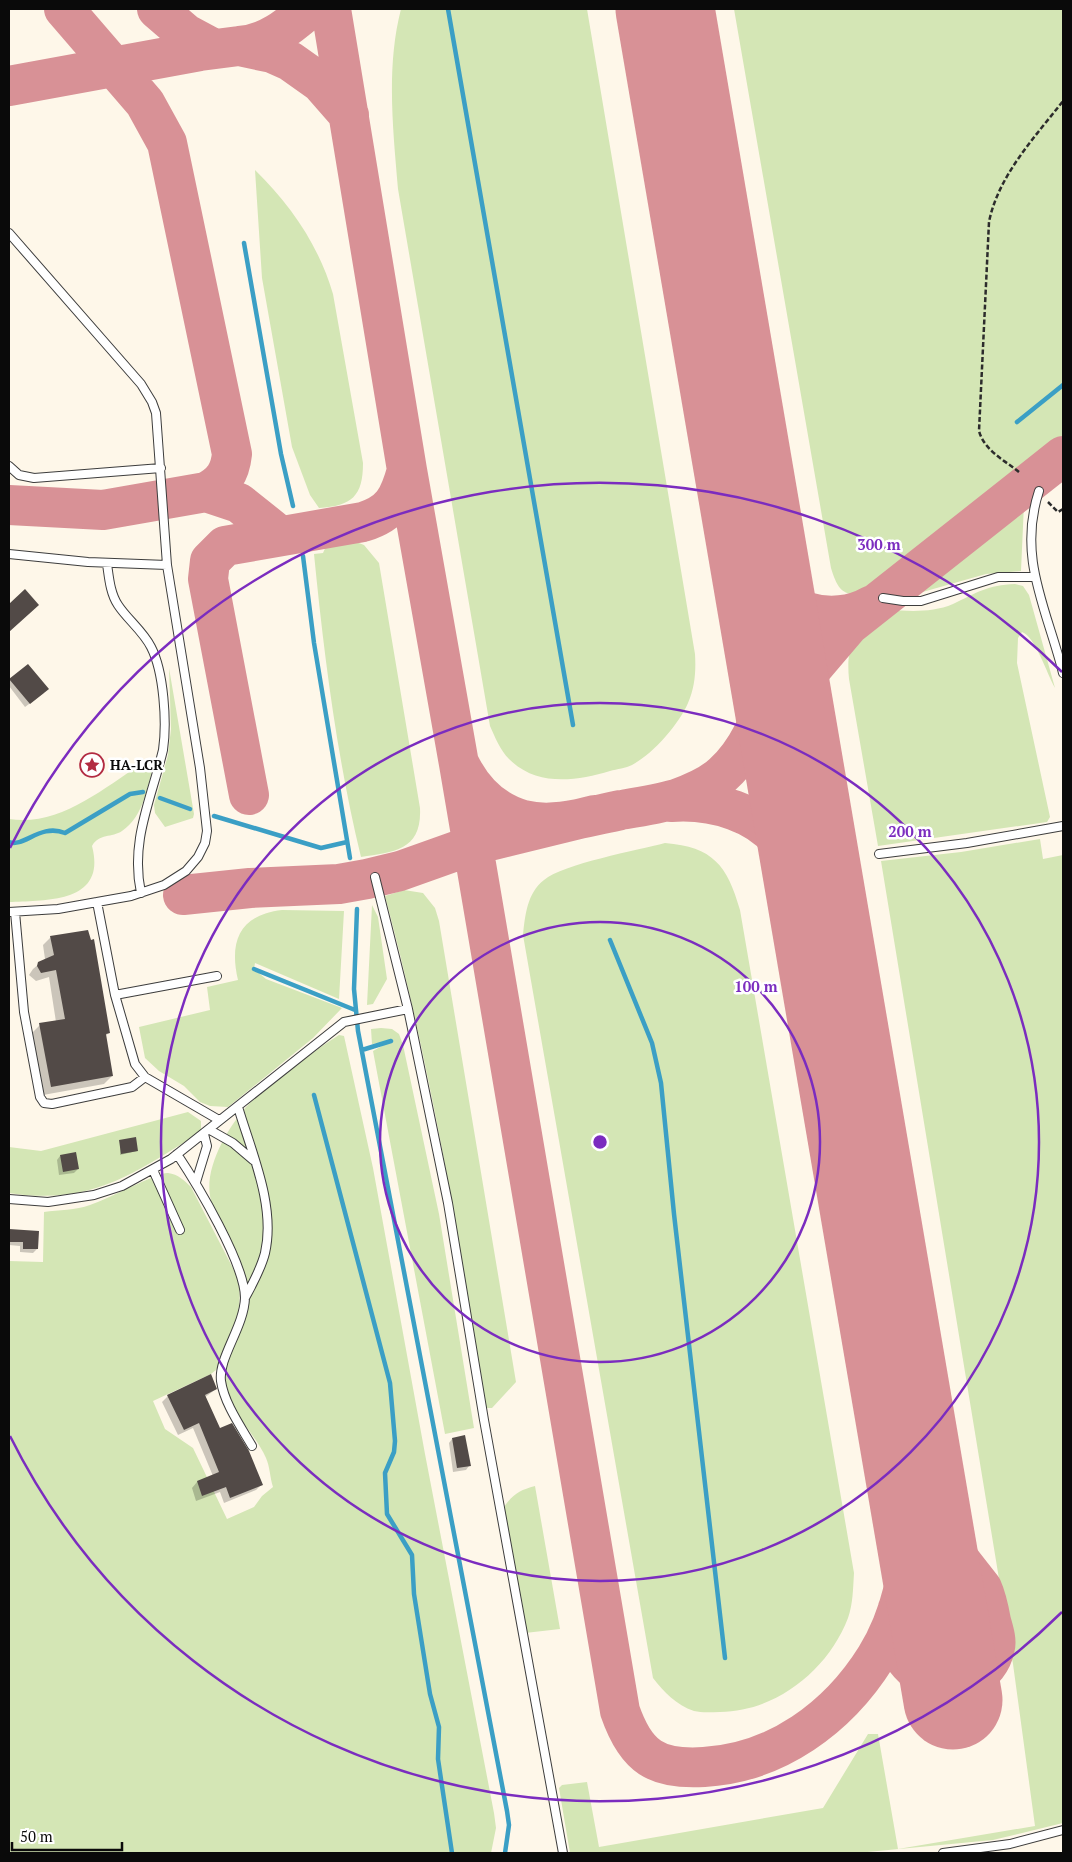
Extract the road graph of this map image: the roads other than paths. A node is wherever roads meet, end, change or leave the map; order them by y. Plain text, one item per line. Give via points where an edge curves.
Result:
1 (9, 233) edge
2 (9, 466) edge
3 (161, 468) junction
4 (1039, 491) road end
5 (9, 554) edge
6 (107, 564) junction
7 (167, 565) junction
8 (1034, 577) junction
9 (883, 598) dead end
10 (1063, 672) edge
11 (1063, 826) edge
12 (879, 854) dead end
13 (375, 878) dead end
14 (141, 893) junction
15 (97, 902) junction
16 (12, 912) edge
17 (217, 976) dead end
18 (115, 995) junction
19 (408, 1009) junction
20 (145, 1077) junction
21 (238, 1107) junction
22 (219, 1120) junction
23 (207, 1132) junction
24 (177, 1154) junction
25 (253, 1160) junction
26 (153, 1170) junction
27 (196, 1182) junction
28 (9, 1199) edge
29 (180, 1230) dead end
30 (245, 1298) junction
31 (252, 1446) dead end
32 (1063, 1830) edge
33 (564, 1853) edge
34 (943, 1853) edge

1 - 3 lane via 148,393 156,413
2 - 3 lane via 18,475 34,478
3 - 7 lane
4 - 8 lane via 1031,535
5 - 6 lane
6 - 7 lane
6 - 14 lane via 117,604 152,647 163,687 163,750 138,844 136,871
7 - 14 lane via 200,768 207,832 198,857 186,871 164,885
8 - 9 lane via 998,577 921,601
8 - 10 lane
11 - 12 lane
13 - 19 lane
14 - 15 lane
15 - 16 lane
15 - 18 lane
16 - 20 lane via 24,1012 40,1097 44,1103 132,1087
17 - 18 lane
18 - 20 lane via 135,1064
19 - 21 lane via 344,1022
19 - 33 lane via 448,1203 484,1420
20 - 22 lane
21 - 22 lane
21 - 25 lane
22 - 23 lane
23 - 24 lane
23 - 25 lane via 233,1143
23 - 27 lane via 208,1146
24 - 26 lane
24 - 27 lane
25 - 30 lane via 263,1187 268,1235 259,1273
26 - 28 lane via 122,1186 73,1199 48,1202
26 - 29 lane
27 - 30 lane via 239,1270
30 - 31 lane via 243,1316 222,1366 220,1380 223,1392
32 - 34 lane via 1010,1844

